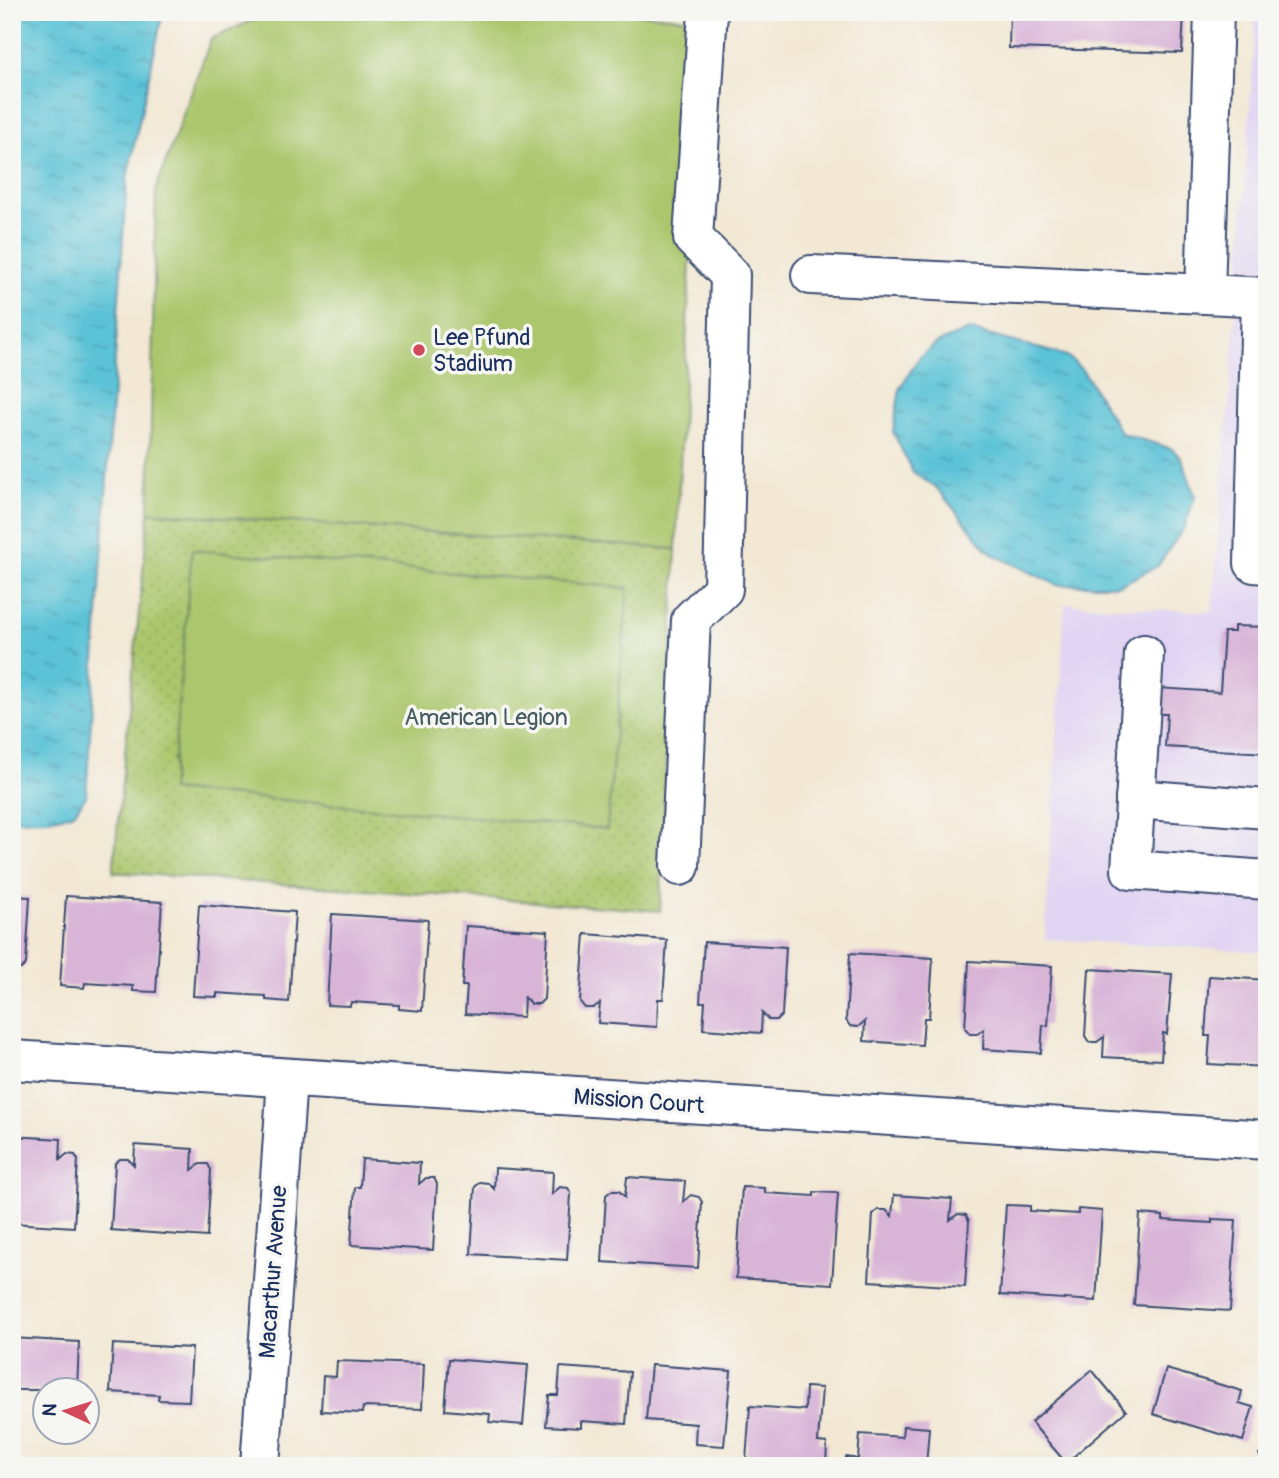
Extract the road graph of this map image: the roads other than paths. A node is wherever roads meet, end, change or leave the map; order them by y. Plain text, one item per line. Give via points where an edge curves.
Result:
1 (708, 12) edge
2 (1214, 12) edge
3 (811, 275) dead end
4 (1205, 294) junction
5 (1264, 297) edge
6 (1267, 564) edge
7 (1144, 654) dead end
8 (1135, 799) junction
9 (1267, 809) edge
10 (680, 866) dead end
11 (1267, 880) edge
12 (12, 1060) edge
13 (287, 1079) junction
14 (1267, 1140) edge
15 (260, 1466) edge

1 - 10 street via 693,239 730,275 723,589 691,620
2 - 4 street
3 - 4 street
4 - 5 street
5 - 6 street via 1254,563
7 - 8 street
8 - 9 street
8 - 11 street via 1131,870
12 - 13 street, Mission Court
13 - 14 street, Mission Court
13 - 15 street, Macarthur Avenue

